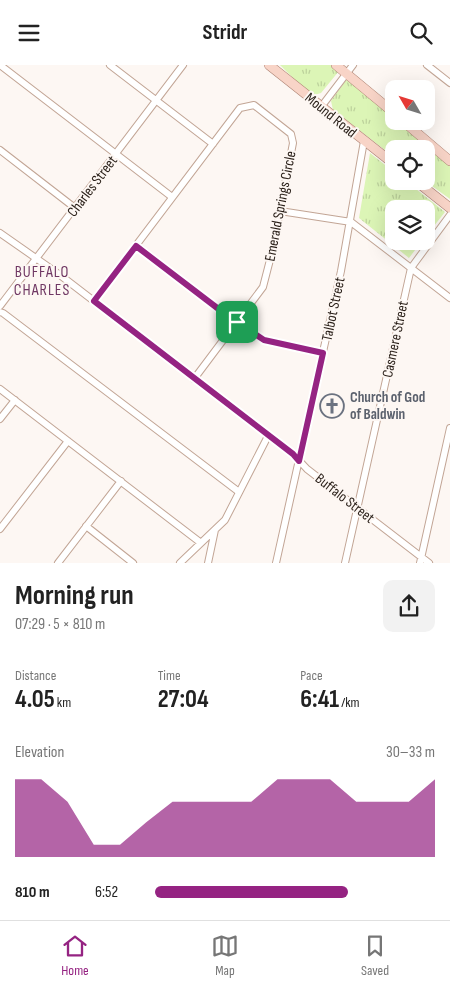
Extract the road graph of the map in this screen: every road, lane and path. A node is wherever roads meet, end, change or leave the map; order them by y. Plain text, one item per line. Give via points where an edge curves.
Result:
1 (0, 65) edge
2 (110, 65) edge
3 (183, 65) edge
4 (269, 65) edge
5 (336, 65) edge
6 (354, 65) edge
7 (427, 65) edge
8 (347, 73) junction
9 (450, 83) edge
10 (156, 101) junction
11 (385, 105) edge
12 (320, 107) junction
13 (414, 130) edge
14 (364, 141) junction
15 (212, 144) junction
16 (0, 149) edge
17 (116, 154) junction
18 (385, 157) edge
19 (450, 161) edge
20 (427, 190) edge
21 (172, 197) junction
22 (450, 208) edge
23 (74, 209) junction
24 (280, 211) junction
25 (450, 215) edge
26 (351, 221) junction
27 (0, 233) edge
28 (136, 246) junction
29 (36, 259) junction
30 (411, 268) junction
31 (450, 299) edge
32 (94, 301) junction
33 (0, 306) edge
34 (0, 313) edge
35 (237, 322) junction
36 (323, 353) junction
37 (194, 379) junction
38 (0, 389) edge
39 (15, 400) junction
40 (0, 419) edge
41 (450, 428) edge
42 (268, 436) junction
43 (68, 441) junction
44 (299, 461) junction
45 (121, 481) junction
46 (239, 493) junction
47 (357, 507) junction
48 (86, 526) junction
49 (0, 529) edge
50 (216, 529) junction
51 (201, 543) junction
52 (420, 559) edge
53 (58, 563) edge
54 (133, 563) edge
55 (180, 563) edge
56 (208, 563) edge
57 (276, 563) edge
58 (345, 563) edge
59 (429, 563) edge

1 - 17 street
2 - 10 street
3 - 10 street, Charles Street
4 - 12 main road, Mound Road
5 - 8 main road
6 - 8 street
7 - 9 street
8 - 11 main road
8 - 12 street
10 - 15 street
10 - 17 street, Charles Street
12 - 14 main road, Mound Road
13 - 19 main road
14 - 18 main road, Mound Road
14 - 26 street, Talbot Street
15 - 21 street, Emerald Springs Circle
15 - 24 street, Emerald Springs Circle via 240,109 248,105 254,105 291,134 293,143
16 - 23 street
17 - 21 street
17 - 23 street, Charles Street
20 - 22 main road
21 - 28 street, Emerald Springs Circle
23 - 29 street, Charles Street
24 - 26 street
24 - 35 street, Emerald Springs Circle via 263,287
25 - 30 street, Casmere Street
26 - 30 street
26 - 36 street, Talbot Street
27 - 29 street, Buffalo Street
28 - 32 street, Emerald Springs Circle
28 - 35 street
29 - 32 street, Buffalo Street
29 - 33 street, Charles Street
30 - 31 street
30 - 47 street, Casmere Street
32 - 37 street, Buffalo Street
34 - 46 street
35 - 36 street via 264,340
35 - 37 street, Emerald Springs Circle
36 - 44 street, Talbot Street
37 - 42 street, Buffalo Street
38 - 39 street
39 - 40 street
39 - 43 street
41 - 52 street
42 - 44 street, Buffalo Street
42 - 46 street
43 - 45 street
43 - 49 street
44 - 47 street, Buffalo Street
44 - 57 street, Talbot Street
45 - 48 street
45 - 51 street
46 - 50 street via 228,515
47 - 52 street, Buffalo Street
47 - 58 street, Casmere Street
48 - 53 street
48 - 54 street
50 - 51 street
50 - 56 street
51 - 55 street
52 - 59 street, Buffalo Street

